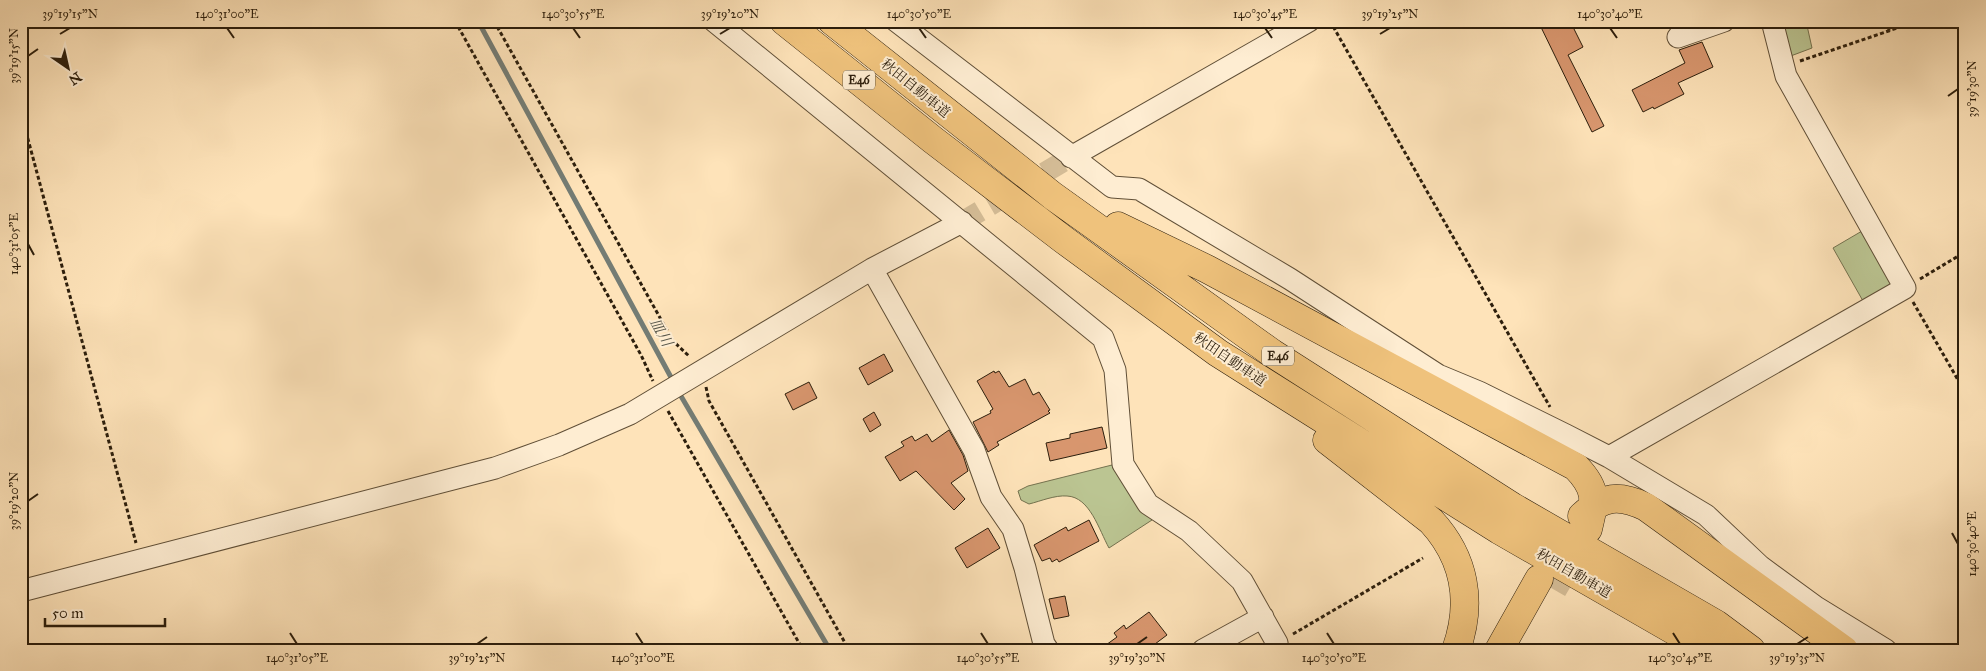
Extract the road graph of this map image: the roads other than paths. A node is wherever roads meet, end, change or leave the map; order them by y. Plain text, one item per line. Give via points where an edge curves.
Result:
1 (714, 21) edge
2 (784, 21) edge
3 (832, 21) edge
4 (896, 21) edge
5 (1309, 21) edge
6 (1724, 21) edge
7 (1772, 21) edge
8 (1678, 37) dead end
9 (1072, 157) junction
10 (1053, 196) junction
11 (962, 222) junction
12 (872, 269) junction
13 (1218, 353) junction
14 (1609, 457) junction
15 (21, 591) edge
16 (1263, 617) junction
17 (1278, 646) edge
18 (1048, 650) edge
19 (1203, 650) edge
20 (1456, 650) edge
21 (1499, 650) edge
22 (1516, 650) edge
23 (1708, 650) edge
24 (1751, 650) edge
25 (1844, 650) edge
26 (1886, 650) edge

1 - 11 street
2 - 13 highway, 秋田自動車道 / E46 via 971,169
3 - 10 highway, 秋田自動車道 / E46
4 - 9 street
5 - 9 street
6 - 8 street
7 - 14 street via 1790,85 1905,288
9 - 14 street via 1112,187 1139,189 1290,279 1438,375
10 - 24 highway, 秋田自動車道 / E46 via 1272,352 1513,508 1716,624
10 - 25 highway via 1207,269 1576,467 1588,479 1592,490 1586,519 1613,498 1630,500 1646,507
11 - 12 street
11 - 16 street via 1103,338 1115,370 1123,464 1148,504 1189,531 1242,582
12 - 15 street via 630,414 577,437 495,468
12 - 18 street via 974,450 990,497 1013,529
13 - 20 highway via 1431,521 1444,535 1462,573 1463,620
13 - 23 highway, 秋田自動車道 / E46 via 1499,530
14 - 26 street via 1706,515 1760,566 1816,607
16 - 17 street
16 - 19 street
21 - 22 highway via 1546,584

